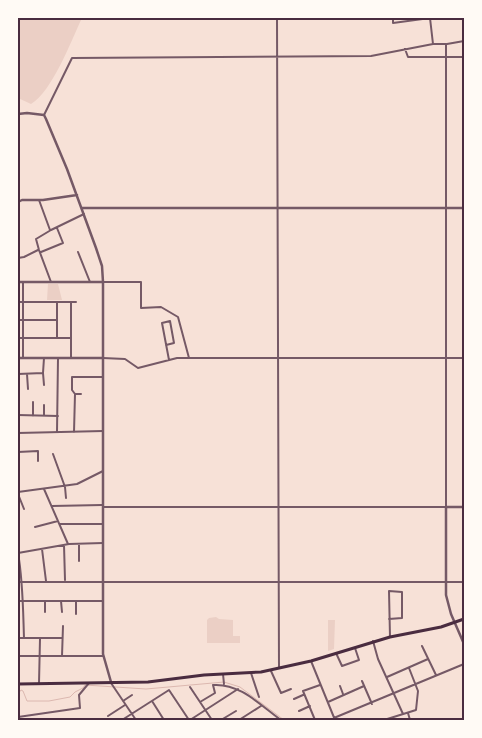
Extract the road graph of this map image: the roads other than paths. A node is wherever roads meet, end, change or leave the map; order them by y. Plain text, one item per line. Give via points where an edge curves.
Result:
1 (277, 18) edge
2 (393, 18) edge
3 (464, 41) edge
4 (433, 43) junction
5 (446, 44) junction
6 (405, 49) junction
7 (276, 56) junction
8 (446, 57) junction
9 (464, 57) edge
10 (18, 114) edge
11 (44, 115) junction
12 (77, 195) junction
13 (39, 200) junction
14 (18, 202) edge
15 (82, 208) junction
16 (278, 208) junction
17 (446, 208) junction
18 (464, 208) edge
19 (84, 214) junction
20 (58, 228) junction
21 (50, 230) junction
22 (39, 251) junction
23 (78, 252) dead end
24 (18, 258) edge
25 (18, 282) edge
26 (23, 282) junction
27 (51, 282) junction
28 (90, 282) junction
29 (103, 282) junction
30 (18, 302) edge
31 (23, 302) junction
32 (57, 302) junction
33 (71, 302) junction
34 (76, 302) dead end
35 (18, 320) edge
36 (24, 320) junction
37 (57, 320) junction
38 (18, 338) edge
39 (23, 338) junction
40 (57, 338) junction
41 (71, 338) junction
42 (166, 345) junction
43 (278, 357) junction
44 (18, 358) edge
45 (23, 358) junction
46 (44, 358) junction
47 (58, 358) junction
48 (71, 358) junction
49 (103, 358) junction
50 (189, 358) junction
51 (447, 358) junction
52 (464, 358) edge
53 (169, 360) junction
54 (27, 373) junction
55 (43, 373) junction
56 (18, 374) edge
57 (103, 377) junction
58 (44, 385) dead end
59 (28, 389) dead end
60 (74, 394) junction
61 (81, 394) dead end
62 (34, 402) dead end
63 (44, 405) dead end
64 (18, 416) edge
65 (34, 416) junction
66 (44, 416) junction
67 (58, 416) junction
68 (57, 432) junction
69 (74, 432) junction
70 (103, 432) junction
71 (18, 433) edge
72 (18, 452) edge
73 (53, 454) dead end
74 (38, 461) dead end
75 (103, 471) junction
76 (66, 487) junction
77 (44, 489) junction
78 (18, 493) edge
79 (66, 498) dead end
80 (52, 506) junction
81 (103, 506) junction
82 (278, 507) junction
83 (446, 507) junction
84 (464, 507) edge
85 (24, 509) dead end
86 (58, 521) junction
87 (60, 524) junction
88 (103, 524) junction
89 (35, 527) dead end
90 (103, 543) junction
91 (68, 544) junction
92 (79, 544) junction
93 (64, 545) junction
94 (42, 549) junction
95 (18, 553) edge
96 (79, 561) dead end
97 (23, 581) junction
98 (64, 581) junction
99 (278, 581) junction
100 (18, 582) edge
101 (46, 582) junction
102 (103, 582) junction
103 (445, 582) junction
104 (464, 582) edge
105 (18, 601) edge
106 (22, 601) junction
107 (45, 601) junction
108 (62, 601) junction
109 (76, 601) junction
110 (103, 601) junction
111 (45, 612) dead end
112 (62, 612) dead end
113 (76, 614) dead end
114 (389, 619) junction
115 (464, 619) edge
116 (455, 623) junction
117 (62, 626) dead end
118 (390, 636) junction
119 (18, 638) edge
120 (24, 638) junction
121 (62, 638) junction
122 (40, 639) junction
123 (373, 641) junction
124 (464, 644) edge
125 (422, 646) dead end
126 (354, 647) junction
127 (336, 653) junction
128 (18, 656) edge
129 (40, 656) junction
130 (62, 656) junction
131 (104, 656) junction
132 (311, 660) junction
133 (428, 660) junction
134 (464, 664) edge
135 (409, 668) junction
136 (279, 669) junction
137 (271, 671) junction
138 (223, 673) junction
139 (251, 673) junction
140 (436, 676) junction
141 (387, 677) junction
142 (362, 681) dead end
143 (224, 682) junction
144 (38, 683) junction
145 (90, 683) junction
146 (111, 683) junction
147 (18, 684) edge
148 (320, 685) junction
149 (416, 685) junction
150 (340, 686) dead end
151 (364, 686) junction
152 (190, 687) dead end
153 (238, 689) junction
154 (291, 689) dead end
155 (304, 694) junction
156 (344, 694) junction
157 (395, 694) junction
158 (132, 695) dead end
159 (259, 697) dead end
160 (294, 699) dead end
161 (123, 701) junction
162 (152, 701) junction
163 (200, 702) junction
164 (328, 702) junction
165 (372, 704) junction
166 (126, 705) junction
167 (261, 706) junction
168 (310, 706) junction
169 (18, 710) edge
170 (205, 710) junction
171 (236, 711) dead end
172 (299, 711) dead end
173 (408, 713) junction
174 (132, 714) junction
175 (403, 714) junction
176 (28, 716) junction
177 (108, 716) dead end
178 (18, 717) edge
179 (334, 719) edge
180 (28, 720) edge
181 (122, 720) edge
182 (136, 720) edge
183 (164, 720) edge
184 (189, 720) edge
185 (212, 720) edge
186 (221, 720) edge
187 (239, 720) edge
188 (280, 720) edge
189 (315, 720) edge
190 (329, 720) edge
191 (384, 720) edge
192 (410, 720) edge

1 - 7 street
2 - 4 street via 393,23 430,18
3 - 5 street
4 - 5 street
4 - 6 street
5 - 8 street
6 - 7 street via 371,56
6 - 8 street via 408,57
7 - 11 street via 72,58
7 - 16 street
8 - 9 street
8 - 17 street
10 - 11 street
11 - 12 street
12 - 13 street
12 - 15 street
13 - 14 street
13 - 21 street
15 - 16 street
15 - 19 street
16 - 17 street
16 - 43 street
17 - 18 street
17 - 51 street
19 - 20 street
19 - 29 street via 100,257
20 - 21 street
20 - 22 street via 63,243
21 - 22 street via 36,239
22 - 24 street
22 - 27 street
23 - 28 street
25 - 26 street
26 - 27 street
26 - 31 street
27 - 28 street
28 - 29 street
29 - 49 street
29 - 50 street via 141,282 141,308 162,307 178,317
30 - 31 street
31 - 32 street
31 - 36 street
32 - 33 street
32 - 37 street
33 - 34 street
33 - 41 street
35 - 36 street
36 - 37 street
36 - 39 street
37 - 40 street
38 - 39 street
39 - 40 street
39 - 45 street
40 - 41 street
41 - 48 street
42 - 42 street via 162,323 170,321 174,343
42 - 53 street
43 - 50 street
43 - 51 street
43 - 82 street
44 - 45 street
45 - 46 street
46 - 47 street
46 - 55 street
47 - 48 street
47 - 67 street
48 - 49 street
49 - 53 street via 125,359 138,368
49 - 57 street
50 - 53 street
51 - 52 street
51 - 83 street
54 - 55 street
54 - 56 street
54 - 59 street
55 - 58 street
57 - 60 street via 72,377
57 - 70 street
60 - 61 street
60 - 69 street
62 - 65 street
63 - 66 street
64 - 65 street
65 - 66 street
66 - 67 street
67 - 68 street
68 - 69 street
68 - 71 street
69 - 70 street
70 - 75 street
72 - 74 street via 38,451
73 - 76 street
75 - 76 street
75 - 81 street
76 - 77 street
76 - 79 street
77 - 78 street
77 - 80 street
78 - 85 street
80 - 81 street
80 - 86 street
81 - 82 street
81 - 88 street
82 - 83 street
82 - 99 street
83 - 84 street
83 - 103 street
86 - 87 street
86 - 89 street
87 - 88 street
87 - 91 street
88 - 90 street
90 - 92 street
90 - 102 street
91 - 92 street
91 - 93 street
92 - 96 street
93 - 94 street
93 - 98 street
94 - 95 street
94 - 101 street
95 - 97 street
97 - 100 street
97 - 101 street
97 - 106 street
98 - 101 street
98 - 102 street
99 - 102 street
99 - 103 street
99 - 136 street
102 - 110 street
103 - 104 street
103 - 116 street
105 - 106 street
106 - 107 street
106 - 120 street
107 - 108 street
107 - 111 street
108 - 109 street
108 - 112 street
109 - 110 street
109 - 113 street
110 - 131 street
114 - 114 street via 389,591 402,592 402,618
114 - 118 street
115 - 116 main road
116 - 118 main road
116 - 124 street
117 - 121 street
118 - 123 main road
119 - 120 street
120 - 122 street
121 - 122 street
121 - 130 street
122 - 129 street
123 - 126 main road
123 - 141 street
125 - 133 street
126 - 127 main road
126 - 127 street via 359,660 342,666
127 - 132 main road
128 - 129 street
129 - 130 street
129 - 144 street
130 - 131 street
131 - 146 street
132 - 136 main road
132 - 148 street
133 - 135 street
133 - 140 street
134 - 140 street
135 - 141 street
135 - 149 street
136 - 137 main road
137 - 139 main road
137 - 154 street via 281,692
138 - 139 main road
138 - 143 street
138 - 146 main road
139 - 159 street
140 - 149 street
141 - 157 street
142 - 151 street
143 - 153 street
143 - 163 street via 213,685 215,692
144 - 145 main road
144 - 147 main road
145 - 146 main road
145 - 176 street via 79,695 80,708
146 - 161 street
148 - 155 street
148 - 164 street
149 - 157 street
149 - 173 street via 416,710
150 - 156 street
151 - 156 street
151 - 165 street
152 - 163 street
153 - 167 street
153 - 170 street
155 - 160 street
155 - 168 street
156 - 164 street
157 - 165 street
157 - 175 street
158 - 161 street
161 - 166 street
162 - 174 street
162 - 183 street
162 - 184 street via 169,690
163 - 170 street
164 - 179 street
165 - 179 street
166 - 174 street
166 - 177 street
167 - 187 street
167 - 188 street
168 - 172 street
168 - 189 street
169 - 178 street
170 - 184 street
170 - 185 street
171 - 186 street
173 - 175 street
173 - 192 street
174 - 181 street
174 - 182 street
175 - 191 street
176 - 178 street
176 - 180 street
179 - 190 street

